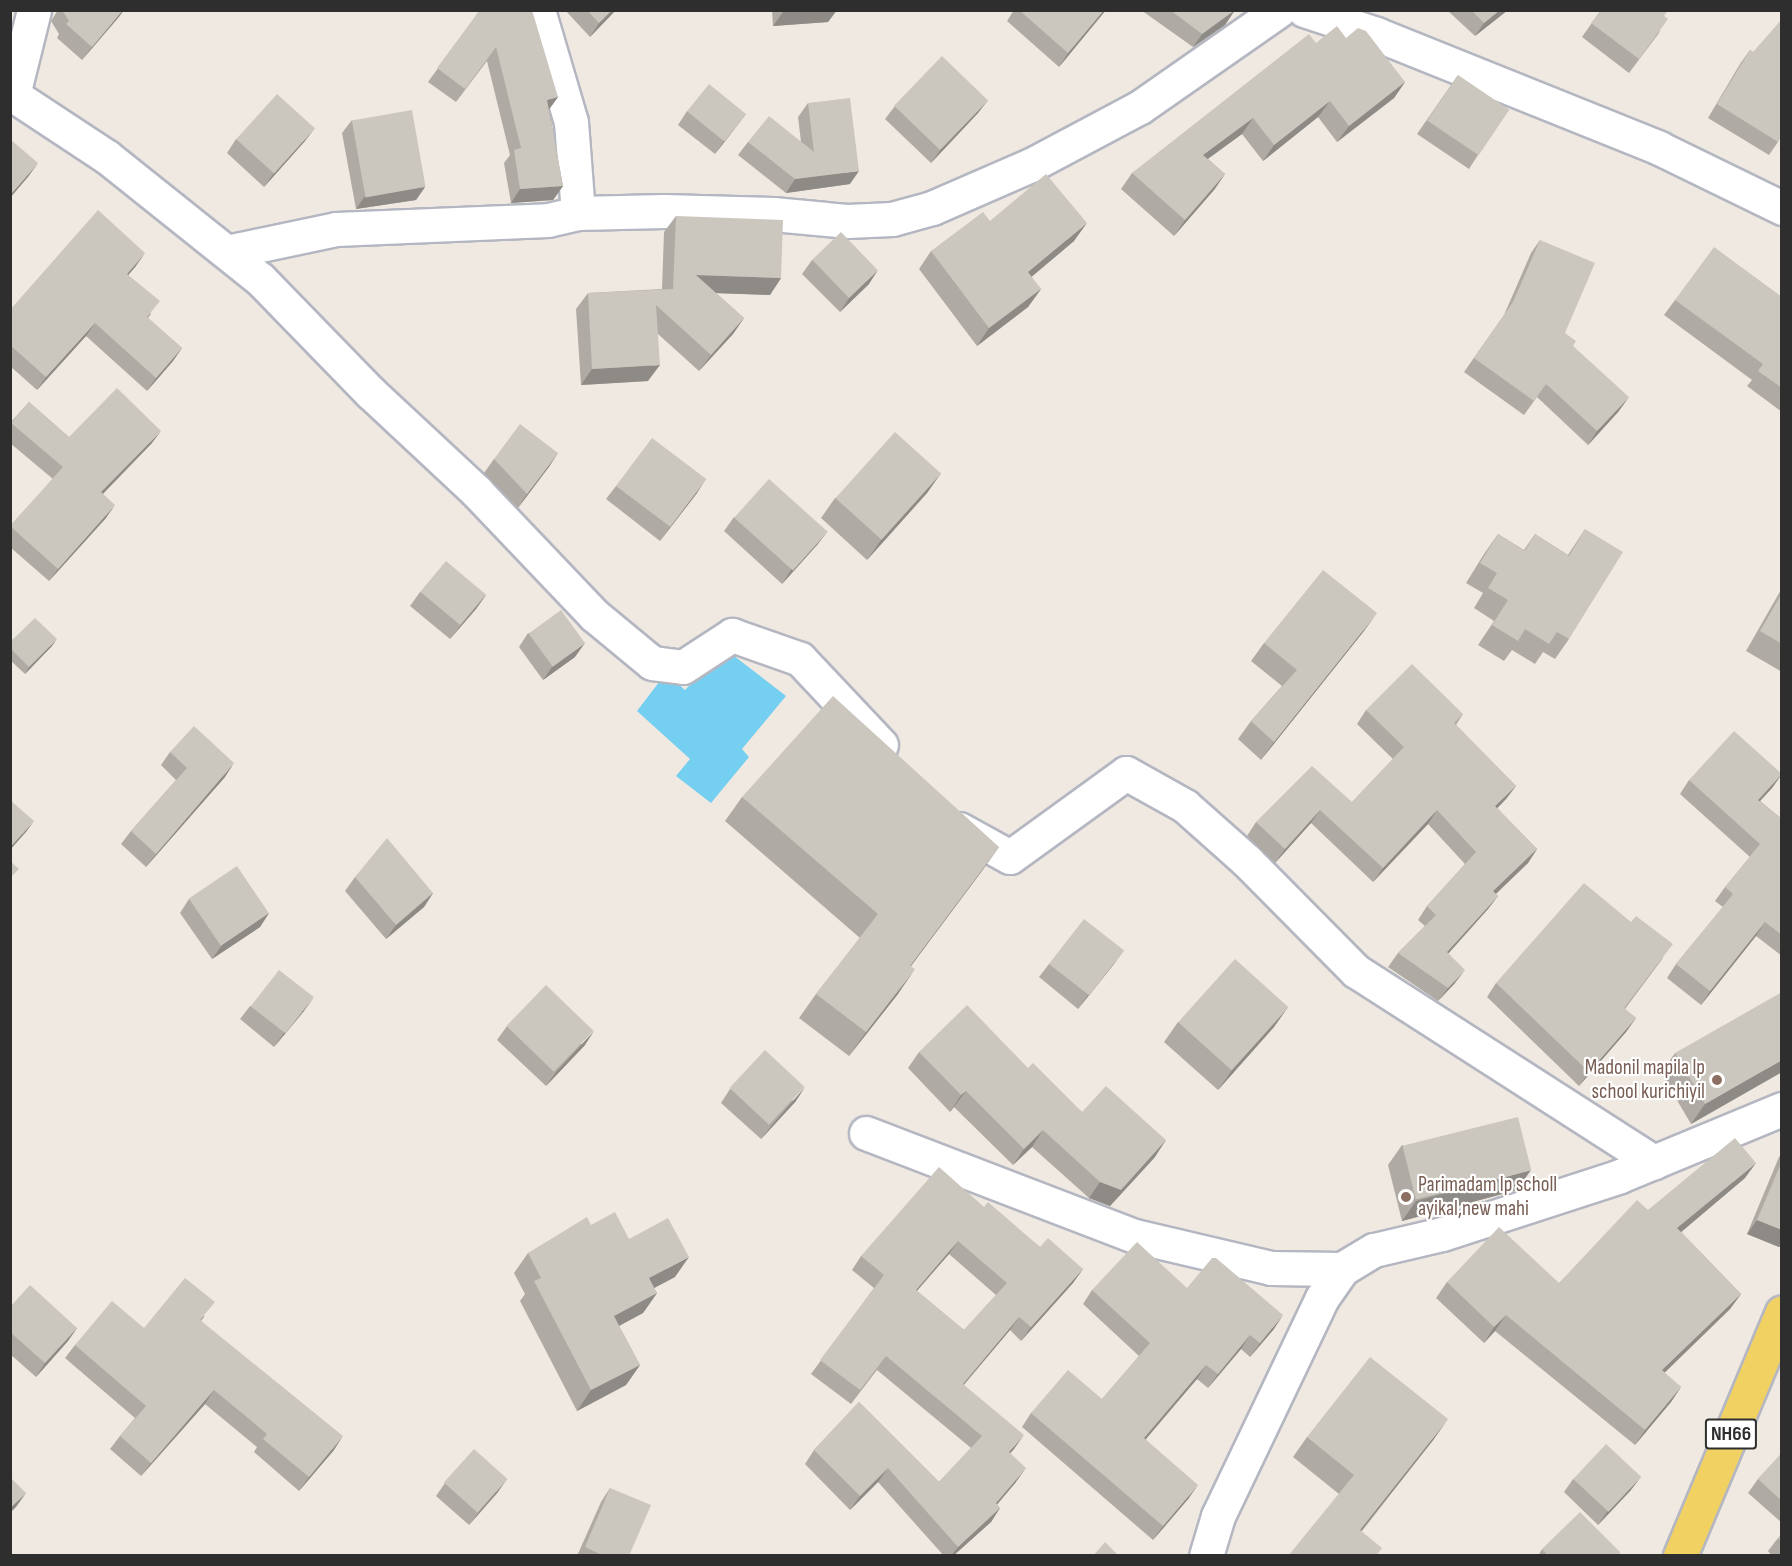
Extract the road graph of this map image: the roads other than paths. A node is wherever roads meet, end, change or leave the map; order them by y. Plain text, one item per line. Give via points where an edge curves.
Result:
1 (34, 10) edge
2 (538, 10) edge
3 (1279, 10) edge
4 (1304, 10) edge
5 (12, 94) edge
6 (1782, 208) edge
7 (578, 213) junction
8 (227, 252) junction
9 (901, 766) edge
10 (939, 807) edge
11 (1782, 1109) edge
12 (866, 1133) dead end
13 (1654, 1162) junction
14 (1342, 1269) junction
15 (1782, 1312) edge
16 (1688, 1552) edge
17 (1206, 1556) edge

1 - 5 street
2 - 7 street via 571,122
3 - 7 street via 1140,107 1031,165 932,208 892,219 847,221 773,214
4 - 6 street via 1376,34 1659,148
5 - 8 street via 107,157
7 - 8 street via 548,220 336,229
8 - 9 street via 260,279 371,393 477,492 594,615 652,663 683,667 732,635 800,659
10 - 13 street via 963,832 1010,857 1126,773 1185,806 1247,861 1356,971
11 - 13 street
12 - 14 street via 1135,1236 1271,1268
13 - 14 street via 1442,1234 1374,1250
14 - 17 street via 1322,1298 1218,1516
15 - 16 main road, NH66

